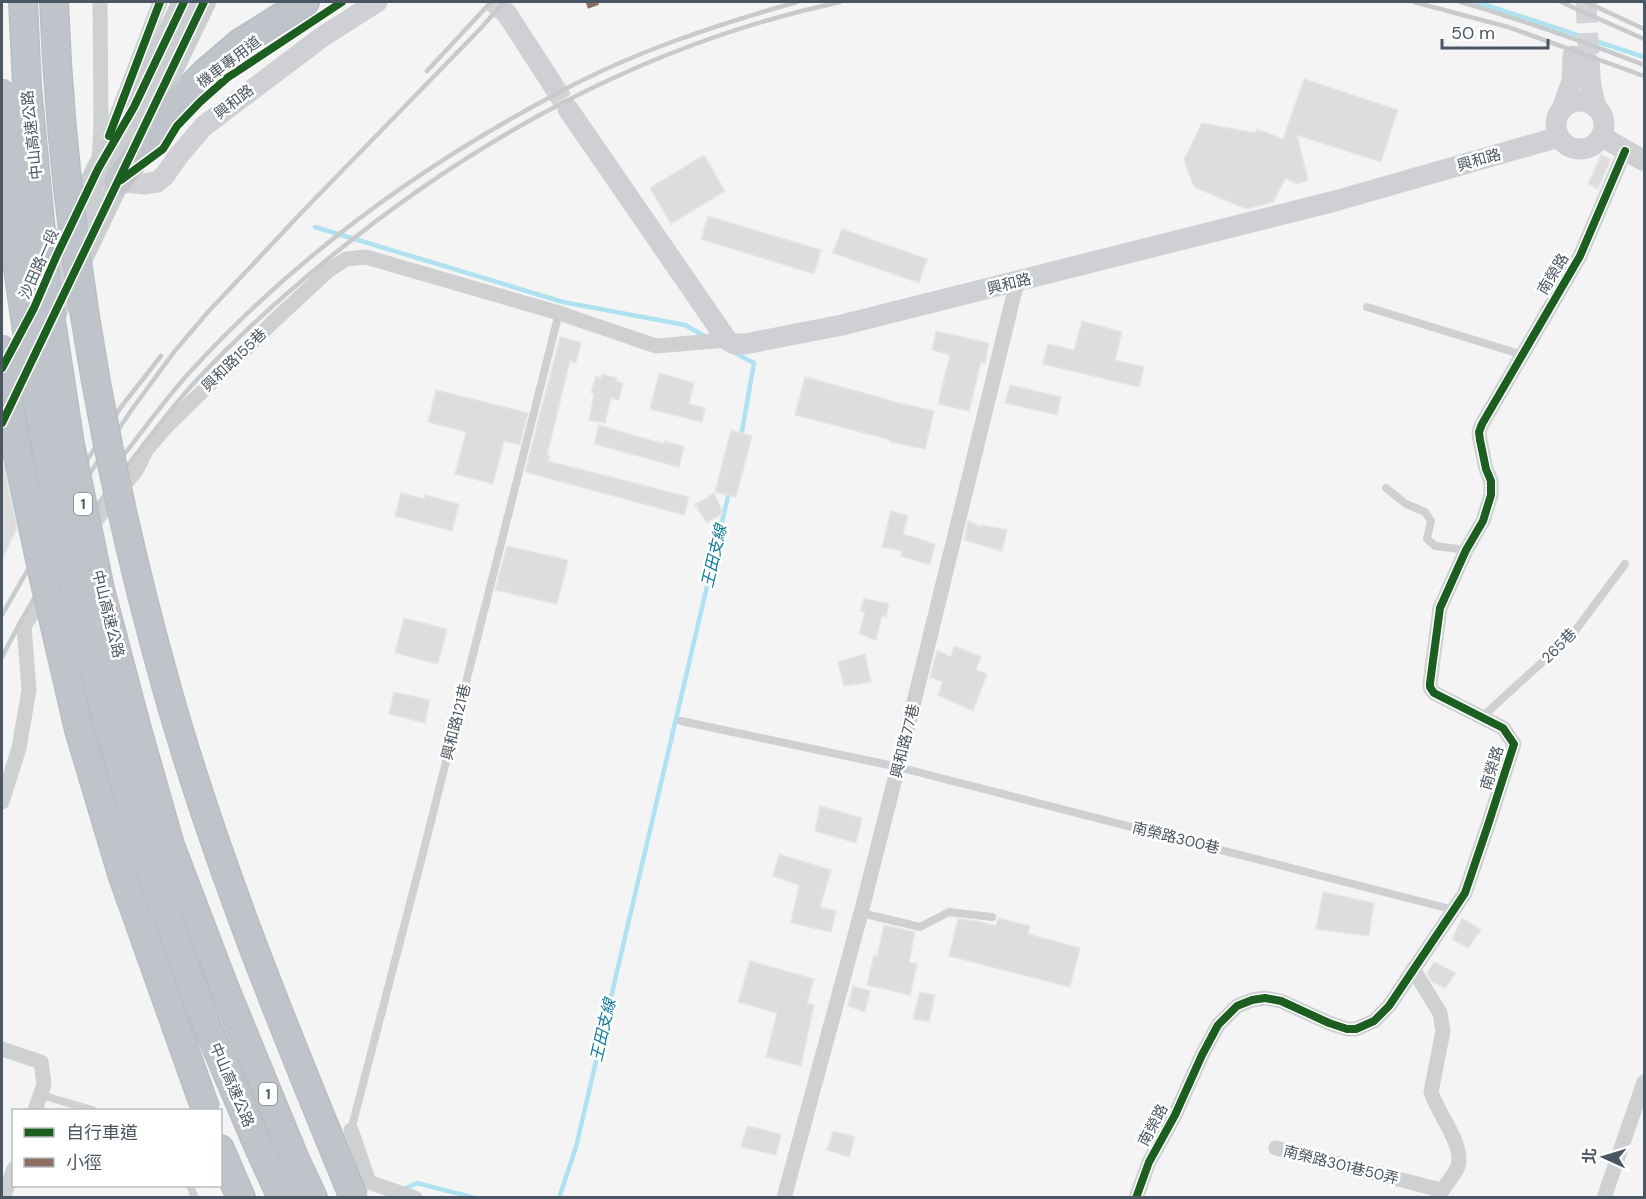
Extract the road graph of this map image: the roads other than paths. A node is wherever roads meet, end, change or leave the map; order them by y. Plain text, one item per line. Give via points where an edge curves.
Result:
1 (23, 2) edge
2 (54, 2) edge
3 (100, 2) edge
4 (160, 2) edge
5 (184, 2) edge
6 (204, 2) edge
7 (305, 2) edge
8 (342, 2) edge
9 (377, 2) edge
10 (507, 14) tunnel mouth
11 (551, 82) tunnel mouth
12 (2, 92) edge
13 (1596, 108) junction
14 (568, 109) tunnel mouth
15 (1562, 109) junction
16 (1601, 136) junction
17 (1559, 137) junction
18 (1625, 151) junction
19 (1644, 161) edge
20 (108, 175) junction
21 (2, 226) edge
22 (66, 264) junction
23 (1017, 282) junction
24 (1367, 307) dead end
25 (559, 313) junction
26 (726, 340) junction
27 (2, 348) edge
28 (1523, 355) junction
29 (2, 368) edge
30 (2, 423) edge
31 (1386, 488) dead end
32 (1466, 550) junction
33 (1625, 564) dead end
34 (1482, 717) junction
35 (681, 721) dead end
36 (898, 767) junction
37 (2, 802) edge
38 (1454, 910) junction
39 (861, 913) junction
40 (992, 917) dead end
41 (1413, 969) junction
42 (2, 1048) edge
43 (1644, 1082) edge
44 (41, 1095) junction
45 (35, 1109) edge
46 (89, 1109) edge
47 (206, 1109) edge
48 (351, 1130) joint
49 (1276, 1148) dead end
50 (222, 1154) edge
51 (12, 1174) edge
52 (1440, 1194) edge
53 (3, 1197) edge
54 (241, 1197) edge
55 (282, 1197) edge
56 (313, 1197) edge
57 (354, 1197) edge
58 (416, 1197) edge
59 (784, 1197) edge
60 (1136, 1197) edge
61 (1604, 1197) edge

1 - 56 highway, 中山高速公路 / 1, bridge via 47,294 70,444 100,588 170,844 225,989
2 - 57 highway, bridge via 65,165 84,304 103,418 134,561 167,690 201,799 242,916
3 - 20 street via 101,126
4 - 20 street, 沙田路一段 via 114,123
5 - 20 main road, 沙田路一段 via 134,107
6 - 20 main road, 沙田路一段
7 - 20 highway via 240,43 204,73
8 - 20 lane, 機車專用道 via 227,78 177,126 163,149
9 - 20 street, 興和路 via 322,37 204,126 158,182 144,184
10 - 11 street
12 - 55 highway, 中山高速公路 / 1, bridge via 16,262 34,381 88,649 142,847 206,1023
13 - 15 street via 1582,101
13 - 15 street via 1581,60
13 - 16 street via 1603,121
14 - 26 street
15 - 17 street via 1556,123
16 - 17 street via 1584,148 1570,147
16 - 18 street
17 - 23 street, 興和路 via 1335,201
18 - 19 street
18 - 28 street, 南榮路 via 1580,255
20 - 22 main road, 沙田路一段
21 - 22 highway
22 - 29 main road, 沙田路一段 via 34,308
22 - 30 main road, 沙田路一段
23 - 26 street, 興和路 via 842,325 745,344
23 - 36 street, 興和路77巷
24 - 28 lane
25 - 26 street, 興和路155巷 via 656,346
25 - 37 street, 興和路155巷 via 366,257 346,259 329,270 147,449 136,471 105,508 24,626 29,690 19,748
25 - 48 lane, 興和路121巷
27 - 47 highway, 中山高速公路, bridge via 14,437 79,730 122,874
28 - 32 street, 南榮路 via 1479,432 1491,495 1483,521
31 - 32 lane via 1406,504 1425,512 1431,521 1427,539 1436,546
32 - 34 street, 南榮路 via 1440,608 1430,687 1434,693
33 - 34 lane, 265巷 via 1572,634
34 - 38 street, 南榮路 via 1503,728 1514,744 1465,893
35 - 36 lane, 南榮路300巷
36 - 38 lane, 南榮路300巷
36 - 39 street, 興和路77巷
38 - 41 street, 南榮路
39 - 40 lane via 920,927 949,912
39 - 59 street, 興和路77巷
41 - 52 street via 1440,1012 1443,1031 1431,1092 1457,1143 1459,1155 1458,1167
41 - 60 street, 南榮路 via 1389,1006 1374,1021 1356,1029 1329,1023 1281,1001 1265,998 1237,1006 1218,1025 1202,1055
42 - 44 street via 41,1062
43 - 61 street
44 - 45 street
44 - 46 lane
48 - 58 street via 369,1182
49 - 52 street, 南榮路301巷50弄
50 - 54 highway
51 - 53 street

